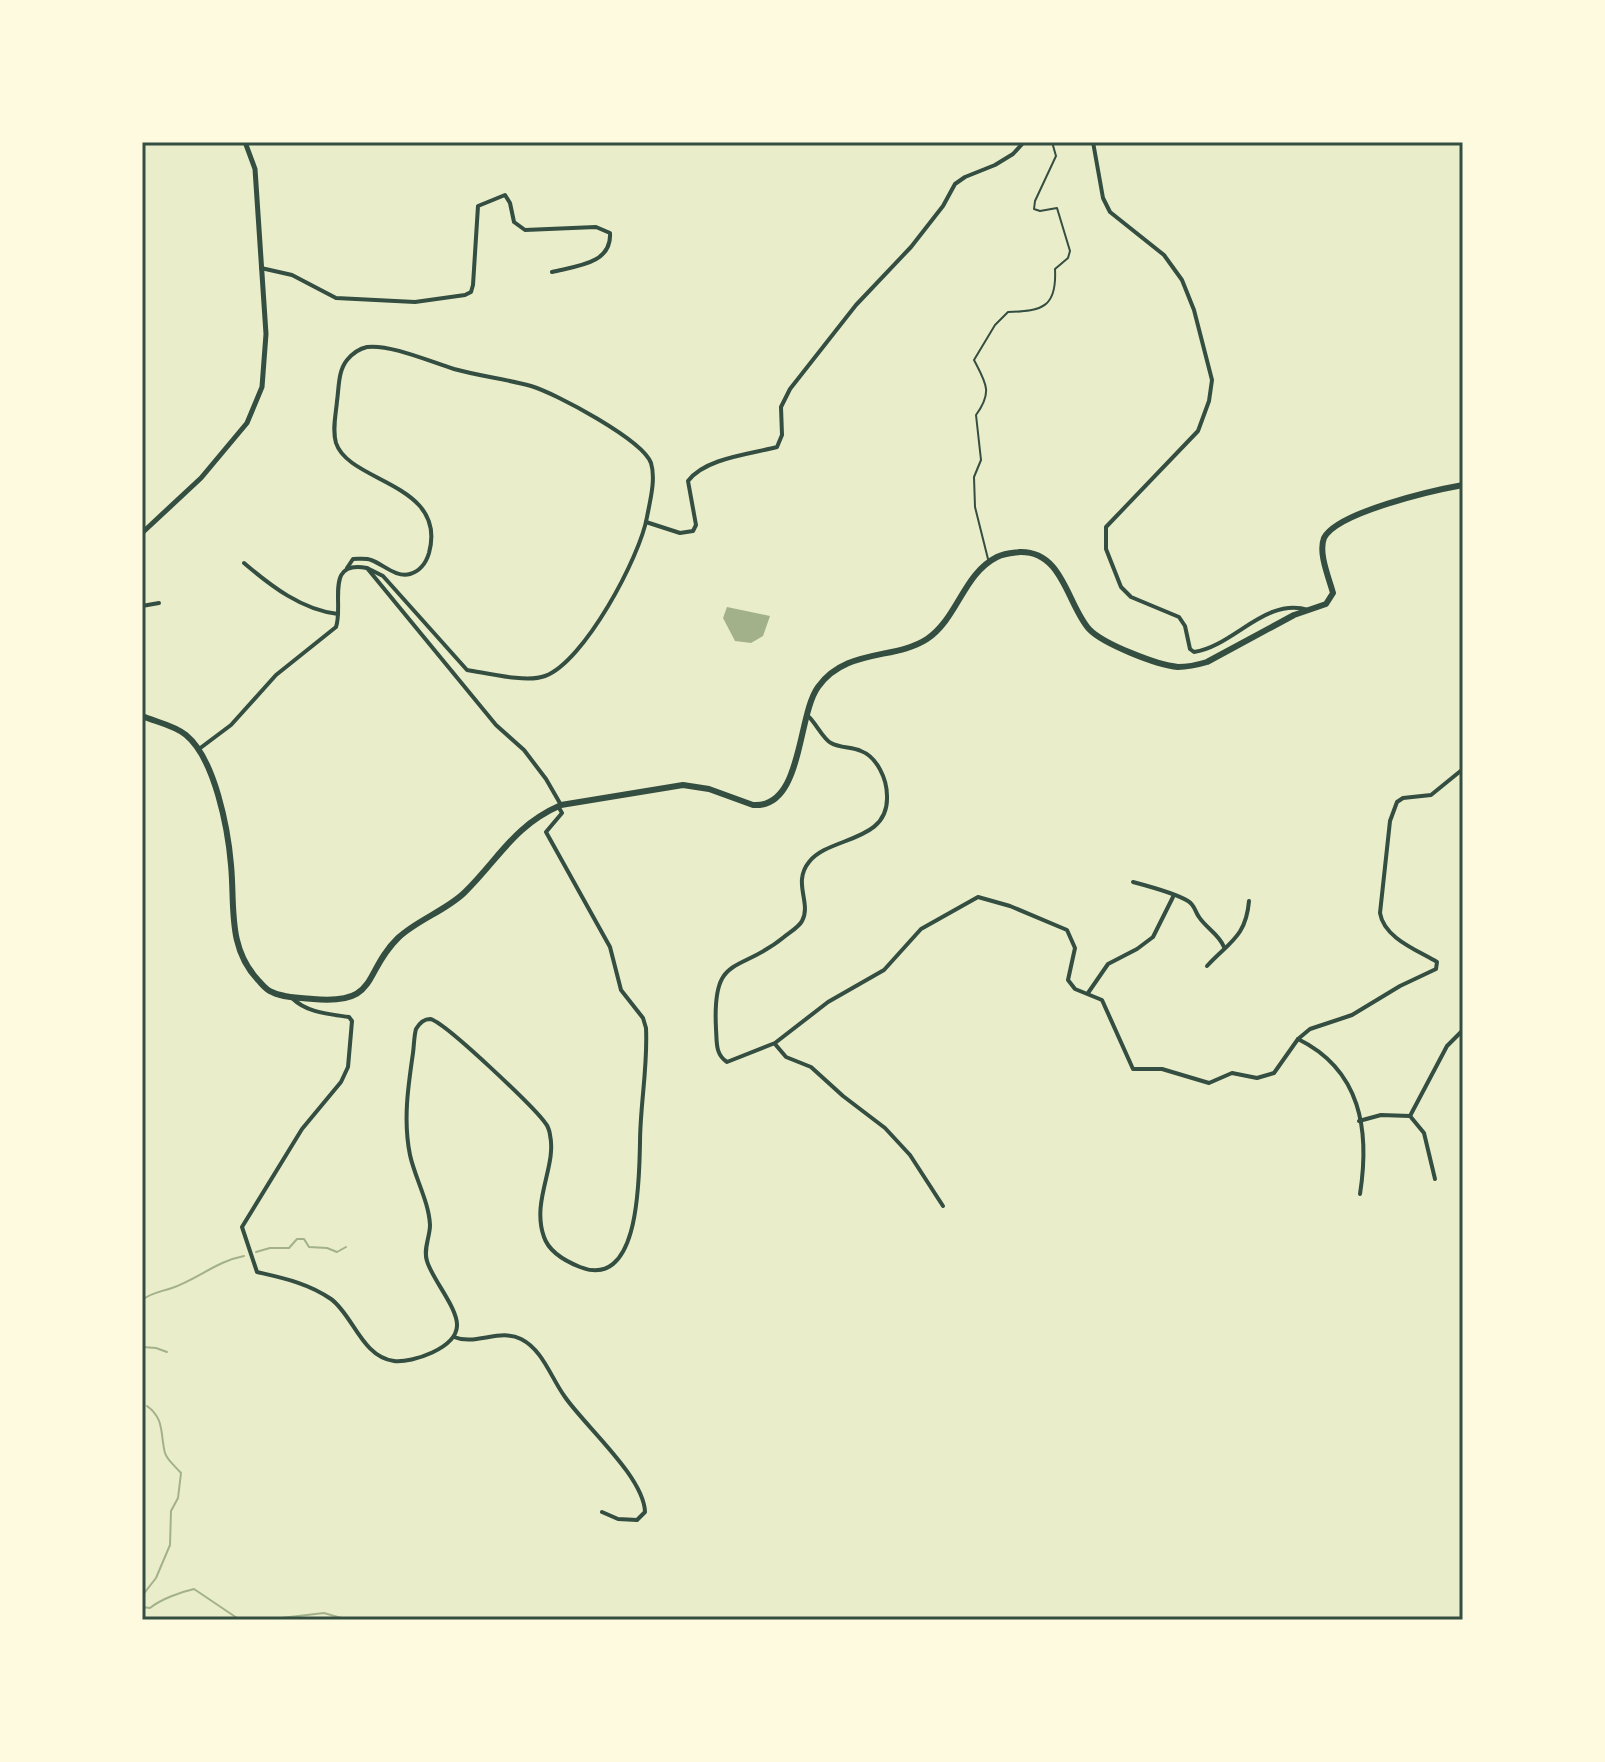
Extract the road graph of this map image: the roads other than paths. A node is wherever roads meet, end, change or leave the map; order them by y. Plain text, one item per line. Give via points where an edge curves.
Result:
1 (245, 142) edge
2 (1024, 142) edge
3 (1052, 142) edge
4 (1093, 142) edge
5 (261, 268) junction
6 (552, 272) dead end
7 (1463, 485) edge
8 (646, 522) junction
9 (142, 533) edge
10 (244, 563) dead end
11 (988, 563) junction
12 (347, 568) junction
13 (367, 568) junction
14 (159, 603) dead end
15 (142, 606) edge
16 (1309, 611) junction
17 (338, 614) junction
18 (142, 716) edge
19 (808, 716) junction
20 (198, 749) junction
21 (1463, 769) edge
22 (560, 806) junction
23 (1133, 882) dead end
24 (1173, 897) junction
25 (1249, 901) dead end
26 (1224, 947) junction
27 (1207, 966) dead end
28 (1088, 993) junction
29 (290, 997) junction
30 (1463, 1030) edge
31 (1298, 1039) junction
32 (775, 1043) junction
33 (1410, 1116) junction
34 (1359, 1121) junction
35 (1435, 1179) dead end
36 (1360, 1194) dead end
37 (943, 1206) dead end
38 (454, 1337) junction
39 (602, 1512) dead end

1 - 5 street via 255,169
2 - 8 street via 995,165 955,184 911,247 856,305 790,389 781,407 777,447 694,474 688,481 693,531 680,533
3 - 11 lane via 1056,156 1034,209 1057,208 1068,258 1055,269 1056,288 1049,302 1032,311 1008,312 974,360 988,388 976,415 981,460 974,477
4 - 16 street via 1110,212 1164,255 1182,280 1212,380 1198,431 1106,527 1106,549 1121,587 1131,597 1179,617 1194,652 1209,650 1275,609
5 - 6 street via 292,275 336,298 415,302 465,295 473,285 478,206 505,195 514,222 525,230 596,227 610,233 611,243 598,261
5 - 9 street via 265,358 262,387 247,423 201,478
7 - 16 main road via 1389,503 1337,525 1322,548 1333,593 1326,604
8 - 12 street via 652,480 647,455 585,412 533,386 366,347 345,362 340,375 336,445 349,460 417,504 430,523 432,539 425,564 411,574 400,575 368,558 353,559
8 - 13 street via 619,588 582,645 541,678 467,670 383,576
10 - 17 street via 295,600
11 - 16 main road via 1009,553 1040,557 1059,574 1093,633 1176,667 1207,662
11 - 19 main road via 936,632 918,644 848,663 828,676 811,699
12 - 13 street
12 - 17 street via 337,585
13 - 22 street via 496,725 524,750
14 - 15 street
17 - 20 street via 336,627
18 - 20 main road via 177,729
19 - 22 main road via 787,785 767,804 753,805 683,785
19 - 32 street via 829,743 869,756 881,771 888,794 879,823 810,861 802,876 801,923 771,948 729,967 719,983 715,1008 720,1058 732,1061
20 - 29 main road via 226,830 238,948 269,992
21 - 31 street via 1431,795 1397,802 1390,821 1382,923 1437,962 1436,969
22 - 29 main road via 519,830 462,895 398,938 355,996 332,1001
22 - 38 street via 562,813 546,832 610,947 621,990 646,1028 639,1186 617,1263 585,1269 559,1255 544,1238 539,1211 552,1143 547,1125 442,1025 424,1020 417,1029 406,1130 430,1224 425,1257 458,1324
23 - 24 street
24 - 26 street via 1189,902
24 - 28 street via 1153,937 1108,964
25 - 26 street via 1236,941
26 - 27 street
28 - 31 street via 1102,1000 1136,1070 1162,1069 1209,1083 1232,1073 1257,1078 1274,1073
28 - 32 street via 1068,980 1075,948 1067,930 978,897 921,929 884,970 828,1002
29 - 38 street via 316,1012 349,1017 348,1067 302,1129 242,1227 257,1272 299,1282 333,1300 372,1350 388,1360 415,1359
30 - 33 street via 1447,1046
31 - 34 street via 1337,1066 1355,1099
32 - 37 street via 786,1057 811,1067 885,1128
33 - 34 street
33 - 35 street via 1424,1133
34 - 36 street via 1365,1165
38 - 39 street via 519,1337 536,1350 645,1504 637,1520

